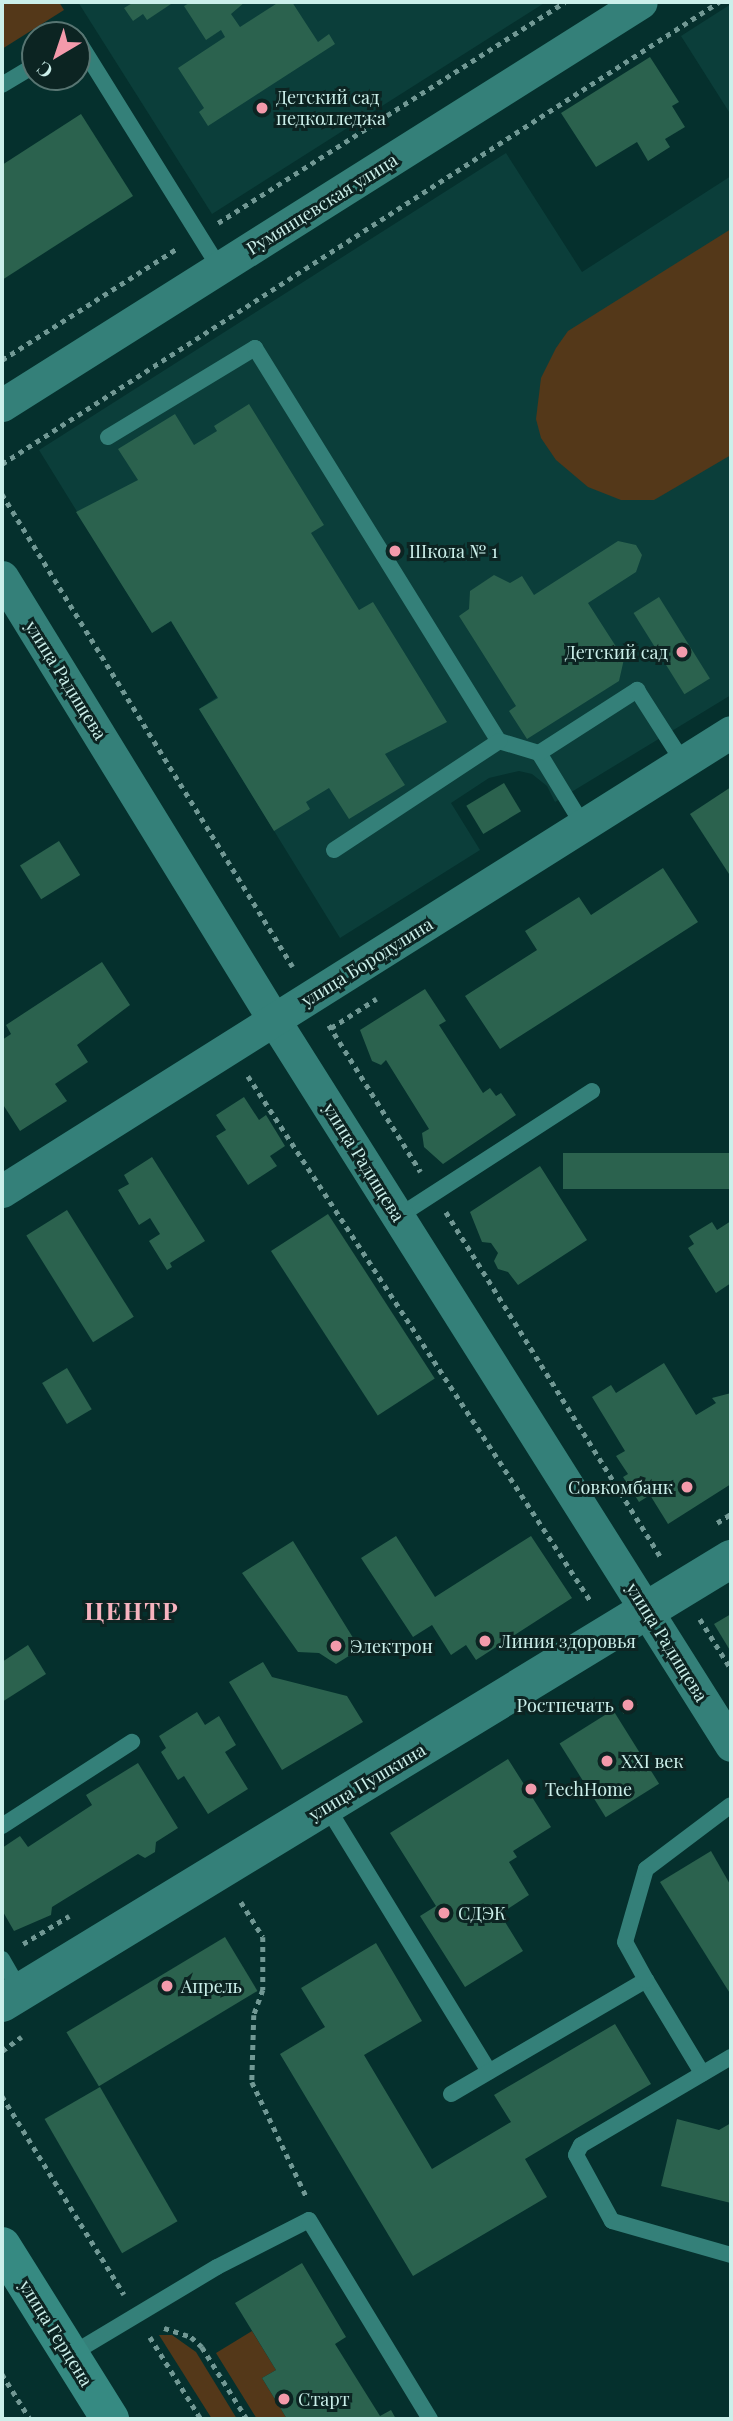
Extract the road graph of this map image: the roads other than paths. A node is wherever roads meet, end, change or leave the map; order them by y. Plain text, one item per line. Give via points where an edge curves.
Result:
1 (641, 2) edge
2 (91, 62) edge
3 (21, 73) edge
4 (2, 85) edge
5 (220, 269) junction
6 (2, 405) edge
7 (108, 437) dead end
8 (2, 577) edge
9 (731, 732) edge
10 (499, 741) junction
11 (539, 754) junction
12 (684, 762) junction
13 (583, 825) junction
14 (334, 850) dead end
15 (274, 1020) junction
16 (592, 1090) dead end
17 (2, 1191) edge
18 (399, 1216) junction
19 (731, 1559) edge
20 (648, 1610) junction
21 (132, 1742) dead end
22 (731, 1745) edge
23 (731, 1805) edge
24 (327, 1807) junction
25 (2, 1826) edge
26 (2, 1959) edge
27 (646, 1980) junction
28 (11, 1998) edge
29 (731, 2057) edge
30 (489, 2071) junction
31 (702, 2073) junction
32 (451, 2094) dead end
33 (2, 2246) edge
34 (731, 2255) edge
35 (70, 2355) junction
36 (110, 2419) edge
37 (430, 2419) edge

1 - 5 street, Румянцевская улица
2 - 5 lane
3 - 4 lane
5 - 6 street, Румянцевская улица
7 - 10 lane via 254,348
8 - 15 street, улица Радищева
9 - 12 street, улица Бородулина
10 - 11 lane
10 - 14 lane
11 - 12 lane via 637,690
11 - 13 lane
12 - 13 street, улица Бородулина
13 - 15 street, улица Бородулина
15 - 17 street, улица Бородулина
15 - 18 street, улица Радищева
16 - 18 lane
18 - 20 street, улица Радищева
19 - 20 street, улица Пушкина
20 - 22 street, улица Радищева
20 - 24 street, улица Пушкина
21 - 25 lane
23 - 27 lane via 646,1869 625,1942
24 - 28 street, улица Пушкина
24 - 30 lane
26 - 28 lane
27 - 30 lane
27 - 31 lane
29 - 31 lane
30 - 32 lane
31 - 34 lane via 581,2145 576,2155 612,2221
33 - 35 main road, улица Герцена
35 - 36 main road, улица Герцена
35 - 37 lane via 309,2220

